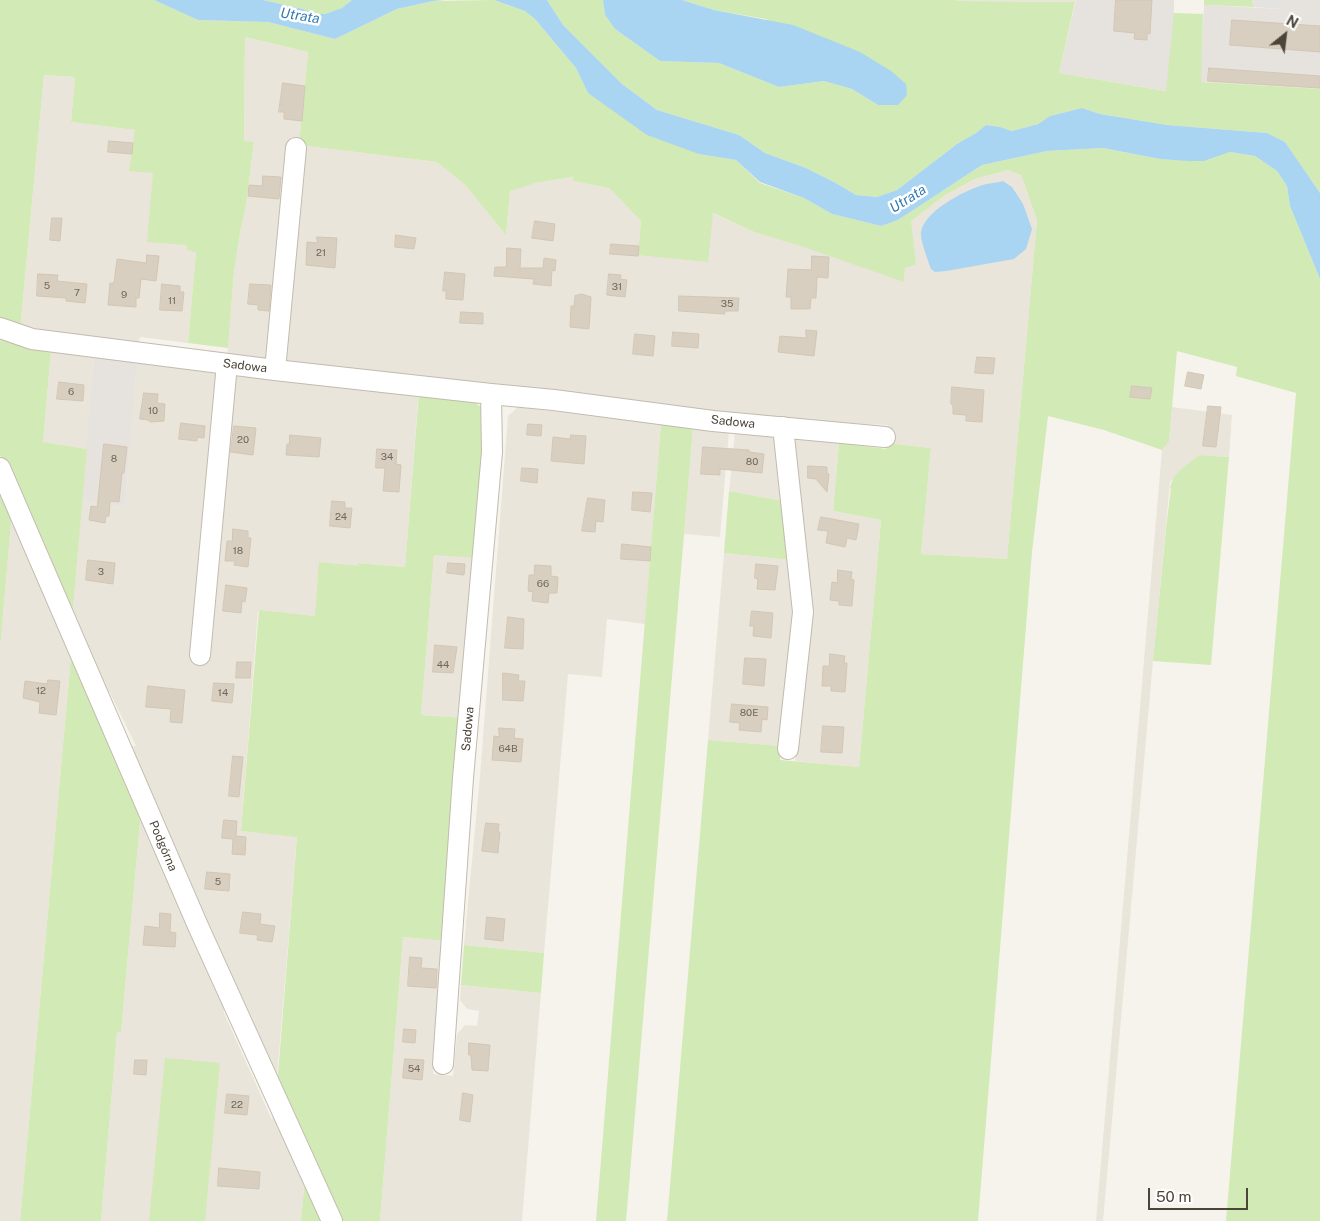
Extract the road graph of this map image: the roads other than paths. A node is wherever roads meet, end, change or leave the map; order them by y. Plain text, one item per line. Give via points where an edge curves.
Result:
1 (296, 148) dead end
2 (0, 328) edge
3 (227, 364) junction
4 (275, 370) junction
5 (491, 394) junction
6 (783, 427) junction
7 (885, 437) dead end
8 (0, 468) edge
9 (200, 656) dead end
10 (788, 749) dead end
11 (443, 1064) dead end
12 (332, 1221) edge

1 - 4 street
2 - 3 street, Sadowa via 32,340
3 - 4 street, Sadowa
3 - 9 street
4 - 5 street, Sadowa
5 - 6 street, Sadowa
5 - 11 street, Sadowa via 492,452 463,778
6 - 7 street, Sadowa
6 - 10 street via 803,612
8 - 12 street, Podgórna via 198,926

